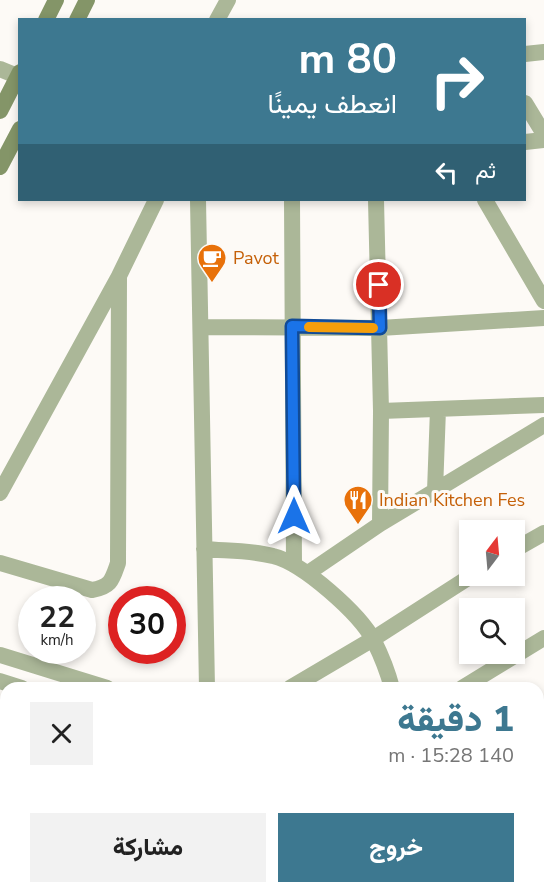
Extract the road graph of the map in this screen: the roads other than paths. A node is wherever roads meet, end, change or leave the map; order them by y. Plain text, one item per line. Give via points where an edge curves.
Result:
1 (56, 0) edge
2 (87, 0) edge
3 (228, 0) edge
4 (47, 18) edge
5 (78, 18) edge
6 (218, 18) edge
7 (544, 52) edge
8 (526, 54) edge
9 (0, 69) edge
10 (18, 74) edge
11 (526, 105) edge
12 (0, 111) edge
13 (18, 133) edge
14 (544, 134) edge
15 (544, 140) edge
16 (526, 142) edge
17 (0, 167) edge
18 (156, 201) edge
19 (198, 201) edge
20 (292, 201) edge
21 (376, 201) edge
22 (486, 201) edge
23 (119, 276) junction
24 (544, 301) edge
25 (544, 318) edge
26 (292, 326) junction
27 (201, 327) junction
28 (380, 328) junction
29 (544, 405) edge
30 (438, 409) junction
31 (381, 411) junction
32 (544, 424) edge
33 (435, 491) junction
34 (0, 493) edge
35 (380, 524) junction
36 (544, 533) edge
37 (525, 544) edge
38 (204, 549) junction
39 (0, 563) edge
40 (301, 568) junction
41 (459, 584) edge
42 (544, 638) edge
43 (373, 639) junction
44 (0, 655) edge
45 (88, 682) edge
46 (207, 682) edge
47 (300, 682) edge
48 (390, 682) edge
49 (472, 682) edge

1 - 4 main road
2 - 5 main road
3 - 6 street
7 - 8 street
9 - 10 street
10 - 12 main road
11 - 14 street
13 - 17 main road
15 - 16 street
18 - 23 street
19 - 27 street
20 - 26 street
21 - 28 street
22 - 24 street
23 - 34 street
23 - 39 street via 118,563 111,582 103,589 92,590
25 - 28 street
26 - 27 street
26 - 28 street
26 - 40 street
27 - 38 street
28 - 31 street
29 - 30 street
30 - 31 street
30 - 33 street
31 - 35 street
32 - 33 street
33 - 35 street
35 - 40 street
36 - 37 street
38 - 40 street via 274,556
38 - 46 street
40 - 43 street via 345,605
41 - 43 street
42 - 49 street
43 - 47 street
43 - 48 street
44 - 45 street

